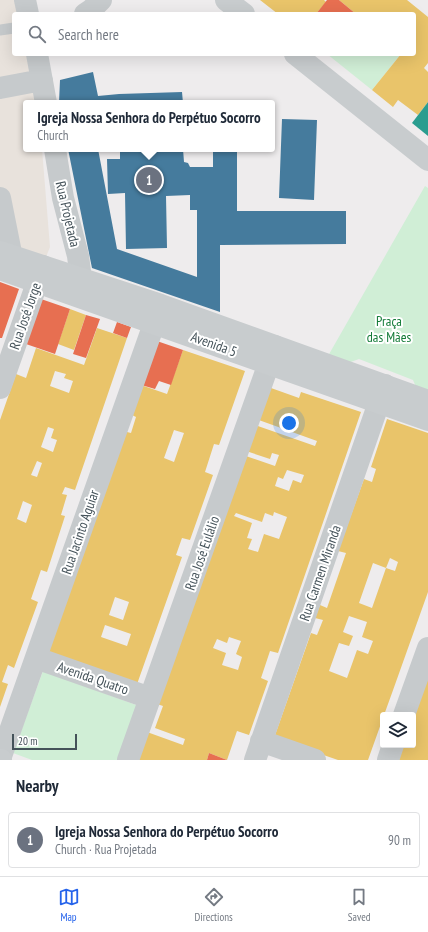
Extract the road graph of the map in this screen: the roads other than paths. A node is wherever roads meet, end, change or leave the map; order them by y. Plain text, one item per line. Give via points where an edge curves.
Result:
1 (25, 0) edge
2 (101, 0) edge
3 (226, 0) edge
4 (28, 12) edge
5 (88, 12) edge
6 (241, 12) edge
7 (12, 28) edge
8 (0, 30) edge
9 (37, 56) edge
10 (298, 56) edge
11 (42, 80) junction
12 (0, 88) edge
13 (45, 100) edge
14 (55, 152) edge
15 (428, 160) edge
16 (0, 198) edge
17 (6, 262) edge
18 (40, 274) junction
19 (81, 279) junction
20 (157, 314) junction
21 (272, 355) junction
22 (0, 388) edge
23 (382, 394) junction
24 (428, 401) edge
25 (428, 420) edge
26 (428, 648) edge
27 (36, 658) junction
28 (150, 698) junction
29 (405, 712) edge
30 (393, 748) edge
31 (258, 750) edge
32 (0, 759) edge
33 (128, 760) edge
34 (315, 760) edge
35 (388, 760) edge

1 - 4 street
2 - 5 street
3 - 6 street
7 - 8 lane
9 - 11 street
10 - 15 street
11 - 12 street
11 - 13 street
14 - 19 street, Rua Projetada
16 - 17 street
17 - 18 street, Avenida 5
18 - 19 street, Avenida 5
18 - 20 street, Avenida 5
18 - 22 street, Rua José Jorge
19 - 20 street, Avenida 5
20 - 21 street, Avenida 5
20 - 27 street, Rua Jacinto Aguiar
21 - 23 street, Avenida 5
21 - 28 street, Rua José Eulálio
23 - 24 street, Avenida 5
23 - 25 street, Avenida 5
23 - 31 street, Rua Carmen Miranda
26 - 29 street
27 - 28 street, Avenida Quatro
27 - 32 street, Rua Jacinto Aguiar
28 - 33 street, Rua José Eulálio
30 - 35 street
31 - 34 street

